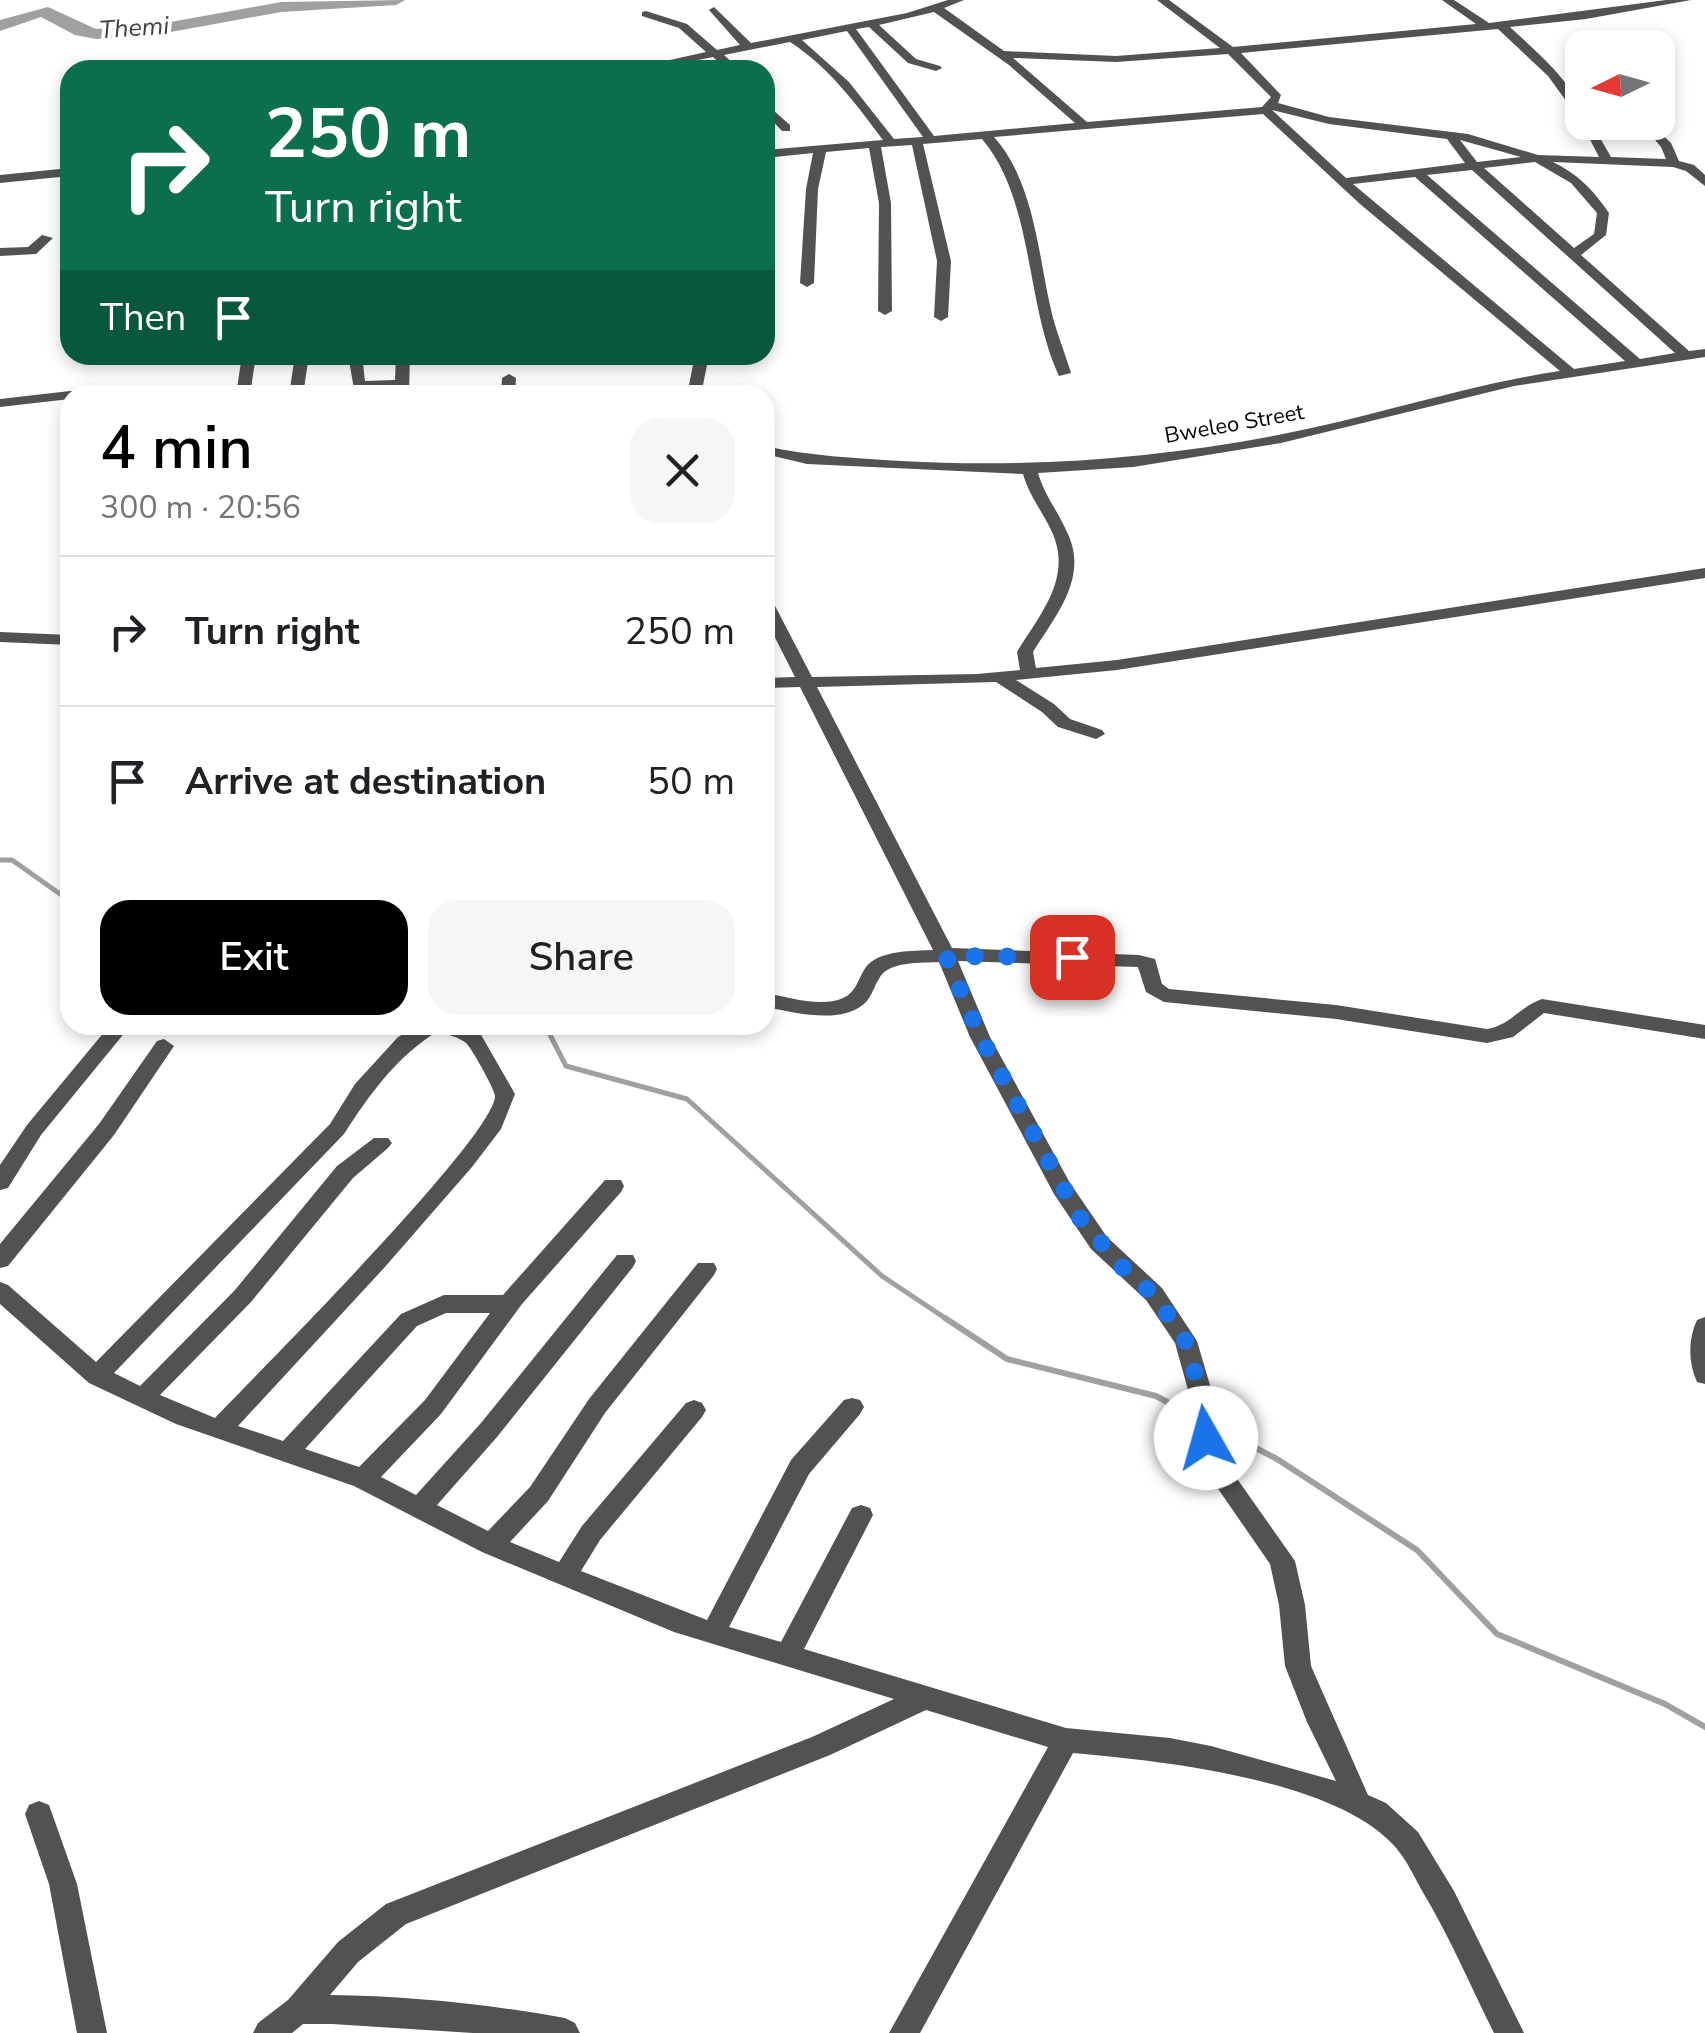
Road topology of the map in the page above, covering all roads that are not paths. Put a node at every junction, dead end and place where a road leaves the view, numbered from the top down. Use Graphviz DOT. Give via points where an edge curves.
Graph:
graph roads {
  1 [pos="959,0"];
  2 [pos="1162,0"];
  3 [pos="1447,0"];
  4 [pos="1682,0"];
  5 [pos="936,8"];
  6 [pos="714,10"];
  7 [pos="646,14"];
  8 [pos="872,23"];
  9 [pos="1502,26"];
  10 [pos="850,28"];
  11 [pos="1487,28"];
  12 [pos="789,37"];
  13 [pos="747,46"];
  14 [pos="1228,48"];
  15 [pos="715,52"];
  16 [pos="999,54"];
  17 [pos="685,60"];
  18 [pos="723,60"];
  19 [pos="936,68"];
  20 [pos="1565,93"];
  21 [pos="1269,108"];
  22 [pos="775,116"];
  23 [pos="1086,126"];
  24 [pos="786,128"];
  25 [pos="1445,134"];
  26 [pos="987,136"];
  27 [pos="1596,140"];
  28 [pos="1661,140"];
  29 [pos="924,142"];
  30 [pos="891,144"];
  31 [pos="875,146"];
  32 [pos="820,151"];
  33 [pos="775,153"];
  34 [pos="1541,158"];
  35 [pos="1607,160"];
  36 [pos="1674,163"];
  37 [pos="1472,164"];
  38 [pos="1415,172"];
  39 [pos="60,173"];
  40 [pos="1703,177"];
  41 [pos="0,179"];
  42 [pos="1342,182"];
  43 [pos="46,238"];
  44 [pos="0,252"];
  45 [pos="1572,256"];
  46 [pos="807,284"];
  47 [pos="885,311"];
  48 [pos="941,317"];
  49 [pos="1705,353"];
  50 [pos="1685,356"];
  51 [pos="1635,362"];
  52 [pos="1570,372"];
  53 [pos="1064,373"];
  54 [pos="509,378"];
  55 [pos="509,385"];
  56 [pos="60,396"];
  57 [pos="0,403"];
  58 [pos="775,452"];
  59 [pos="1030,470"];
  60 [pos="1705,573"];
  61 [pos="775,623"];
  62 [pos="0,637"];
  63 [pos="60,640"];
  64 [pos="1029,674"];
  65 [pos="999,677"];
  66 [pos="804,682"];
  67 [pos="775,683"];
  68 [pos="1096,734"];
  69 [pos="946,956"];
  70 [pos="775,1001"];
  71 [pos="1705,1032"];
  72 [pos="112,1035"];
  73 [pos="418,1035"];
  74 [pos="465,1035"];
  75 [pos="164,1046"];
  76 [pos="381,1144"];
  77 [pos="0,1182"];
  78 [pos="613,1186"];
  79 [pos="0,1260"];
  80 [pos="625,1261"];
  81 [pos="706,1268"];
  82 [pos="0,1291"];
  83 [pos="510,1304"];
  84 [pos="1705,1326"];
  85 [pos="1705,1374"];
  86 [pos="97,1376"];
  87 [pos="144,1398"];
  88 [pos="852,1407"];
  89 [pos="694,1410"];
  90 [pos="219,1430"];
  91 [pos="288,1452"];
  92 [pos="364,1480"];
  93 [pos="419,1508"];
  94 [pos="861,1515"];
  95 [pos="491,1545"];
  96 [pos="564,1575"];
  97 [pos="713,1634"];
  98 [pos="787,1656"];
  99 [pos="924,1698"];
  100 [pos="1066,1740"];
  101 [pos="1358,1804"];
  102 [pos="38,1814"];
  103 [pos="298,2010"];
  104 [pos="92,2033"];
  105 [pos="268,2033"];
  106 [pos="566,2033"];
  107 [pos="904,2033"];
  108 [pos="1509,2033"];
  1 -- 5 [label="street"];
  2 -- 14 [label="street"];
  3 -- 11 [label="street"];
  4 -- 9 [label="street"];
  5 -- 8 [label="street"];
  5 -- 16 [label="street"];
  6 -- 13 [label="street"];
  7 -- 15 [label="street" via="683,26"];
  8 -- 10 [label="street"];
  8 -- 19 [label="street" via="912,62"];
  9 -- 11 [label="street"];
  9 -- 20 [label="street"];
  10 -- 12 [label="street"];
  10 -- 29 [label="street"];
  11 -- 14 [label="street"];
  12 -- 13 [label="street"];
  12 -- 30 [label="street" via="856,96"];
  13 -- 15 [label="street"];
  14 -- 16 [label="street" via="1116,59"];
  14 -- 21 [label="street" via="1276,96"];
  15 -- 17 [label="street"];
  15 -- 18 [label="street"];
  16 -- 23 [label="street"];
  21 -- 23 [label="street"];
  21 -- 25 [label="street"];
  21 -- 42 [label="street"];
  22 -- 24 [label="street"];
  23 -- 26 [label="street"];
  25 -- 34 [label="street"];
  25 -- 37 [label="street"];
  26 -- 29 [label="street"];
  26 -- 53 [label="street" via="1002,153 1020,202"];
  27 -- 35 [label="street"];
  28 -- 36 [label="street"];
  29 -- 30 [label="street"];
  29 -- 48 [label="street" via="944,261"];
  30 -- 31 [label="street"];
  31 -- 32 [label="street"];
  31 -- 47 [label="street" via="885,203"];
  32 -- 33 [label="street"];
  32 -- 46 [label="street"];
  34 -- 35 [label="street"];
  34 -- 37 [label="street"];
  34 -- 45 [label="street" via="1603,213 1600,235"];
  35 -- 36 [label="street"];
  36 -- 40 [label="street"];
  37 -- 38 [label="street"];
  37 -- 45 [label="street"];
  38 -- 42 [label="street"];
  38 -- 51 [label="street"];
  39 -- 41 [label="street"];
  42 -- 52 [label="street"];
  43 -- 44 [label="street" via="31,251"];
  45 -- 50 [label="street"];
  49 -- 50 [label="street, Bweleo Street"];
  50 -- 51 [label="street, Bweleo Street"];
  51 -- 52 [label="street, Bweleo Street"];
  52 -- 59 [label="street, Bweleo Street" via="1265,442 1132,463"];
  54 -- 55 [label="street"];
  56 -- 57 [label="street"];
  58 -- 59 [label="street, Bweleo Street" via="807,460"];
  59 -- 64 [label="street" via="1067,558 1062,598 1025,652"];
  60 -- 64 [label="street"];
  61 -- 66 [label="street"];
  62 -- 63 [label="street"];
  64 -- 65 [label="street"];
  65 -- 66 [label="street"];
  65 -- 68 [label="street" via="1064,723"];
  66 -- 67 [label="street"];
  66 -- 69 [label="street"];
  69 -- 70 [label="street" via="885,962 873,968 848,1004"];
  69 -- 71 [label="street" via="1139,961 1148,964 1153,986 1164,995 1487,1036 1512,1032 1542,1006"];
  69 -- 101 [label="street" via="980,1036 1080,1218 1154,1294 1186,1342 1215,1467 1282,1561 1298,1666"];
  72 -- 77 [label="street"];
  73 -- 86 [label="street" via="362,1089 337,1130"];
  74 -- 90 [label="street" via="484,1047 505,1094 497,1122"];
  75 -- 79 [label="street" via="90,1153"];
  76 -- 87 [label="street" via="345,1172 243,1296"];
  78 -- 83 [label="street"];
  80 -- 93 [label="street"];
  81 -- 95 [label="street" via="597,1406 539,1494"];
  82 -- 86 [label="street"];
  83 -- 91 [label="street" via="444,1304 409,1320"];
  83 -- 92 [label="street" via="433,1407"];
  84 -- 85 [label="street"];
  86 -- 87 [label="street"];
  87 -- 90 [label="street"];
  88 -- 97 [label="street" via="800,1466"];
  89 -- 96 [label="street"];
  90 -- 91 [label="street"];
  91 -- 92 [label="street"];
  92 -- 93 [label="street"];
  93 -- 95 [label="street"];
  94 -- 98 [label="street"];
  95 -- 96 [label="street"];
  96 -- 97 [label="street"];
  97 -- 98 [label="street"];
  98 -- 99 [label="street"];
  99 -- 100 [label="street"];
  99 -- 103 [label="street" via="821,1746 396,1914 348,1952"];
  100 -- 101 [label="street" via="1211,1758 1318,1786"];
  100 -- 107 [label="street"];
  101 -- 108 [label="street" via="1408,1841"];
  102 -- 104 [label="street" via="63,1884"];
  103 -- 105 [label="street"];
  103 -- 106 [label="street" via="373,2008"];
}
